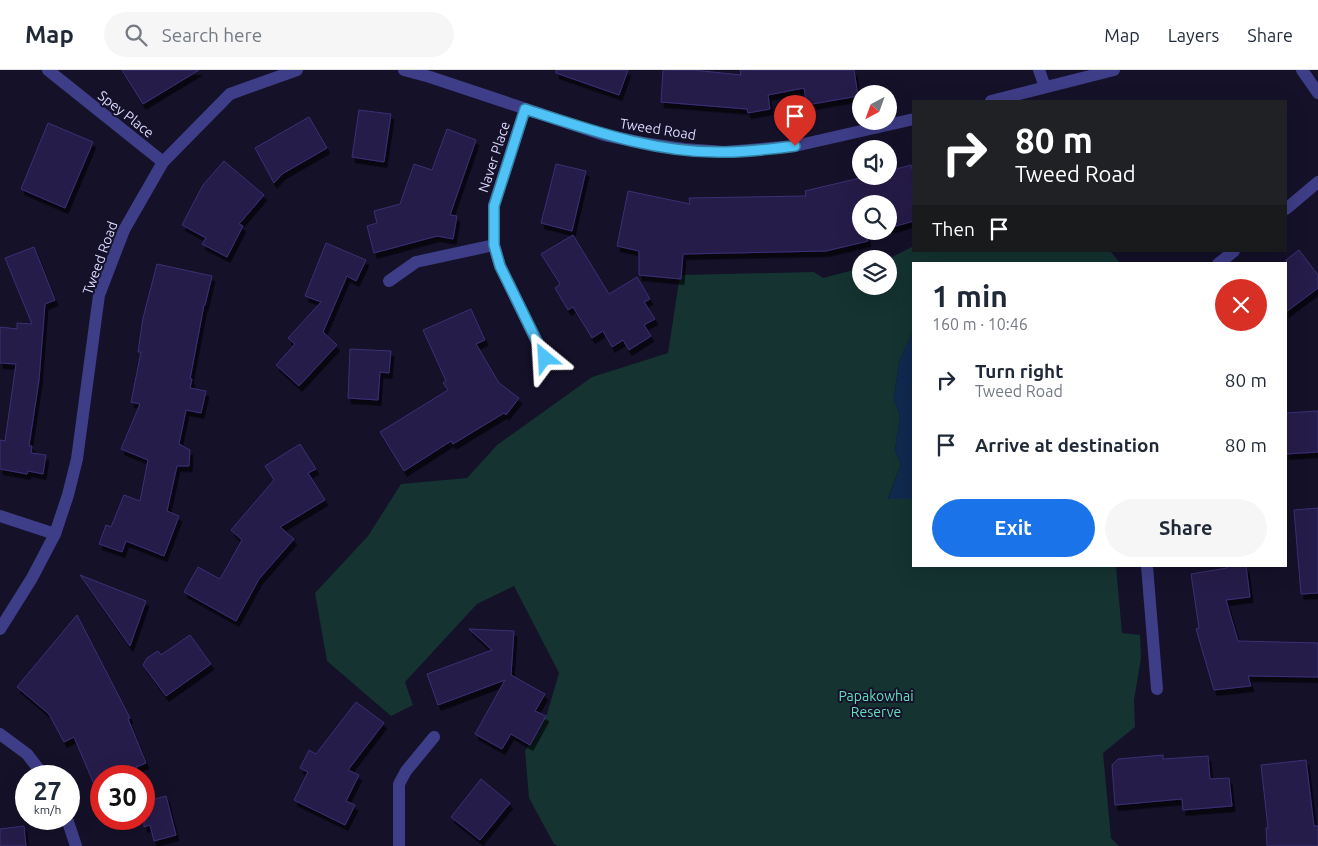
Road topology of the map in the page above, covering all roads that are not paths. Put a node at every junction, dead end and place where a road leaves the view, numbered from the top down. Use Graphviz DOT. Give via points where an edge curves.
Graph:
graph roads {
  1 [pos="48,70"];
  2 [pos="297,70"];
  3 [pos="404,70"];
  4 [pos="1039,70"];
  5 [pos="1114,70"];
  6 [pos="1302,70"];
  7 [pos="1045,87"];
  8 [pos="1318,93"];
  9 [pos="995,100"];
  10 [pos="525,109"];
  11 [pos="912,119"];
  12 [pos="163,162"];
  13 [pos="1318,182"];
  14 [pos="1287,208"];
  15 [pos="494,245"];
  16 [pos="1233,252"];
  17 [pos="1220,262"];
  18 [pos="389,281"];
  19 [pos="545,358"];
  20 [pos="0,516"];
  21 [pos="55,534"];
  22 [pos="1147,567"];
  23 [pos="0,629"];
  24 [pos="1157,688"];
  25 [pos="0,734"];
  26 [pos="434,737"];
  27 [pos="36,765"];
  28 [pos="71,830"];
  29 [pos="76,846"];
  30 [pos="399,846"];
  1 -- 12 [label="street, Spey Place"];
  2 -- 12 [label="street, Tweed Road" via="230,94"];
  3 -- 10 [label="street, Tweed Road"];
  4 -- 7 [label="street"];
  5 -- 7 [label="street"];
  6 -- 8 [label="street"];
  7 -- 9 [label="street"];
  10 -- 11 [label="street, Tweed Road" via="643,144 725,152 795,146"];
  10 -- 15 [label="street, Naver Place" via="494,206"];
  12 -- 21 [label="street, Tweed Road" via="124,230 99,295 76,459"];
  13 -- 14 [label="street"];
  15 -- 18 [label="street" via="416,262"];
  15 -- 19 [label="street, Naver Place" via="500,266"];
  16 -- 17 [label="street"];
  20 -- 21 [label="street"];
  21 -- 23 [label="street, Tweed Road"];
  22 -- 24 [label="street"];
  25 -- 27 [label="street" via="27,754"];
  26 -- 30 [label="street" via="406,771 400,784"];
  28 -- 29 [label="street"];
}
